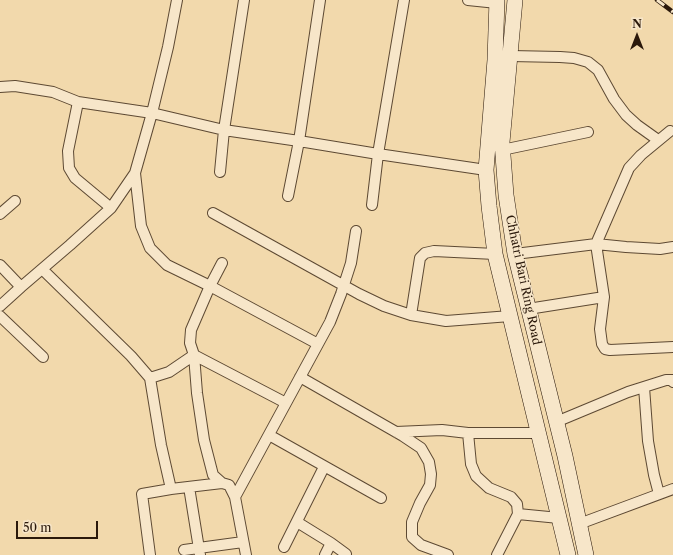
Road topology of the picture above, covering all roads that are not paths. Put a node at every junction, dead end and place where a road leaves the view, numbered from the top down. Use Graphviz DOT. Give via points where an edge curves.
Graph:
graph roads {
  1 [pos="177,0"];
  2 [pos="244,0"];
  3 [pos="320,0"];
  4 [pos="404,0"];
  5 [pos="468,0"];
  6 [pos="515,0"];
  7 [pos="497,2"];
  8 [pos="511,56"];
  9 [pos="0,87"];
  10 [pos="78,102"];
  11 [pos="152,113"];
  12 [pos="224,130"];
  13 [pos="670,131"];
  14 [pos="588,132"];
  15 [pos="658,140"];
  16 [pos="299,141"];
  17 [pos="502,150"];
  18 [pos="378,154"];
  19 [pos="486,170"];
  20 [pos="135,172"];
  21 [pos="220,172"];
  22 [pos="288,196"];
  23 [pos="15,201"];
  24 [pos="372,205"];
  25 [pos="111,208"];
  26 [pos="213,213"];
  27 [pos="0,214"];
  28 [pos="356,231"];
  29 [pos="596,244"];
  30 [pos="673,247"];
  31 [pos="495,254"];
  32 [pos="515,254"];
  33 [pos="222,264"];
  34 [pos="0,265"];
  35 [pos="42,269"];
  36 [pos="343,285"];
  37 [pos="210,286"];
  38 [pos="21,287"];
  39 [pos="604,297"];
  40 [pos="0,306"];
  41 [pos="528,309"];
  42 [pos="411,315"];
  43 [pos="0,316"];
  44 [pos="510,316"];
  45 [pos="318,344"];
  46 [pos="673,347"];
  47 [pos="194,355"];
  48 [pos="43,357"];
  49 [pos="300,377"];
  50 [pos="150,378"];
  51 [pos="673,380"];
  52 [pos="644,387"];
  53 [pos="286,403"];
  54 [pos="556,422"];
  55 [pos="396,432"];
  56 [pos="468,433"];
  57 [pos="539,433"];
  58 [pos="268,435"];
  59 [pos="324,467"];
  60 [pos="222,483"];
  61 [pos="189,487"];
  62 [pos="171,489"];
  63 [pos="673,489"];
  64 [pos="659,494"];
  65 [pos="234,497"];
  66 [pos="381,498"];
  67 [pos="518,514"];
  68 [pos="559,518"];
  69 [pos="297,522"];
  70 [pos="579,524"];
  71 [pos="243,542"];
  72 [pos="331,543"];
  73 [pos="284,547"];
  74 [pos="184,550"];
  75 [pos="200,551"];
  76 [pos="346,554"];
  77 [pos="150,555"];
  78 [pos="246,555"];
  79 [pos="325,555"];
  80 [pos="448,555"];
  81 [pos="497,555"];
  82 [pos="568,555"];
  83 [pos="586,555"];
  1 -- 11 [label="street"];
  2 -- 12 [label="street"];
  3 -- 16 [label="street"];
  4 -- 18 [label="street"];
  5 -- 7 [label="street"];
  6 -- 8 [label="main road, Chhatri Bari Ring Road"];
  7 -- 19 [label="main road"];
  8 -- 15 [label="street" via="560,56 588,62 598,70 626,115"];
  8 -- 17 [label="main road, Chhatri Bari Ring Road"];
  9 -- 10 [label="street" via="15,86 53,92"];
  10 -- 11 [label="street"];
  10 -- 25 [label="street" via="68,151 69,168 76,178"];
  11 -- 12 [label="street"];
  11 -- 20 [label="street"];
  12 -- 16 [label="street"];
  12 -- 21 [label="street"];
  13 -- 15 [label="street"];
  14 -- 17 [label="street"];
  15 -- 29 [label="street" via="629,168"];
  16 -- 18 [label="street"];
  16 -- 22 [label="street"];
  17 -- 32 [label="main road, Chhatri Bari Ring Road"];
  18 -- 19 [label="street"];
  18 -- 24 [label="street"];
  19 -- 31 [label="main road"];
  20 -- 25 [label="street"];
  20 -- 37 [label="street" via="141,226 150,248 167,265"];
  23 -- 27 [label="street"];
  25 -- 35 [label="street"];
  26 -- 36 [label="street"];
  28 -- 36 [label="street" via="351,263"];
  29 -- 30 [label="street" via="660,249"];
  29 -- 32 [label="street"];
  29 -- 39 [label="street"];
  31 -- 42 [label="street" via="434,251 425,253 420,258"];
  31 -- 44 [label="main road"];
  32 -- 41 [label="main road, Chhatri Bari Ring Road"];
  33 -- 37 [label="street"];
  34 -- 38 [label="street"];
  35 -- 38 [label="street"];
  35 -- 50 [label="street"];
  36 -- 42 [label="street" via="384,306"];
  36 -- 45 [label="street" via="335,310"];
  37 -- 45 [label="street"];
  37 -- 47 [label="street" via="192,330 190,343"];
  38 -- 40 [label="street"];
  39 -- 41 [label="street"];
  39 -- 46 [label="street" via="600,328 605,349"];
  41 -- 54 [label="main road, Chhatri Bari Ring Road"];
  42 -- 44 [label="street" via="446,321"];
  43 -- 48 [label="street"];
  44 -- 57 [label="main road"];
  45 -- 49 [label="street"];
  47 -- 50 [label="street" via="169,372"];
  47 -- 53 [label="street"];
  47 -- 60 [label="street" via="204,440 213,475"];
  49 -- 53 [label="street"];
  49 -- 55 [label="street"];
  50 -- 62 [label="street"];
  51 -- 52 [label="street"];
  52 -- 54 [label="street"];
  52 -- 64 [label="street" via="648,441"];
  53 -- 58 [label="street"];
  54 -- 70 [label="main road, Chhatri Bari Ring Road"];
  55 -- 56 [label="street" via="442,430"];
  55 -- 80 [label="street" via="421,448 429,462 431,474 430,485 412,522 412,537 420,545"];
  56 -- 57 [label="street"];
  56 -- 67 [label="street" via="471,464 476,476 489,488 511,497 517,504"];
  57 -- 68 [label="main road"];
  58 -- 59 [label="street"];
  58 -- 65 [label="street"];
  59 -- 66 [label="street"];
  59 -- 69 [label="street"];
  60 -- 61 [label="street"];
  60 -- 65 [label="street" via="229,486"];
  61 -- 62 [label="street"];
  61 -- 75 [label="street"];
  62 -- 77 [label="street" via="142,494"];
  63 -- 64 [label="street"];
  64 -- 70 [label="street"];
  65 -- 71 [label="street"];
  67 -- 68 [label="street"];
  67 -- 81 [label="street"];
  68 -- 82 [label="main road"];
  69 -- 72 [label="street"];
  69 -- 73 [label="street"];
  70 -- 83 [label="main road, Chhatri Bari Ring Road"];
  71 -- 75 [label="street"];
  71 -- 78 [label="street"];
  72 -- 76 [label="street"];
  72 -- 79 [label="street"];
  74 -- 75 [label="street"];
}
